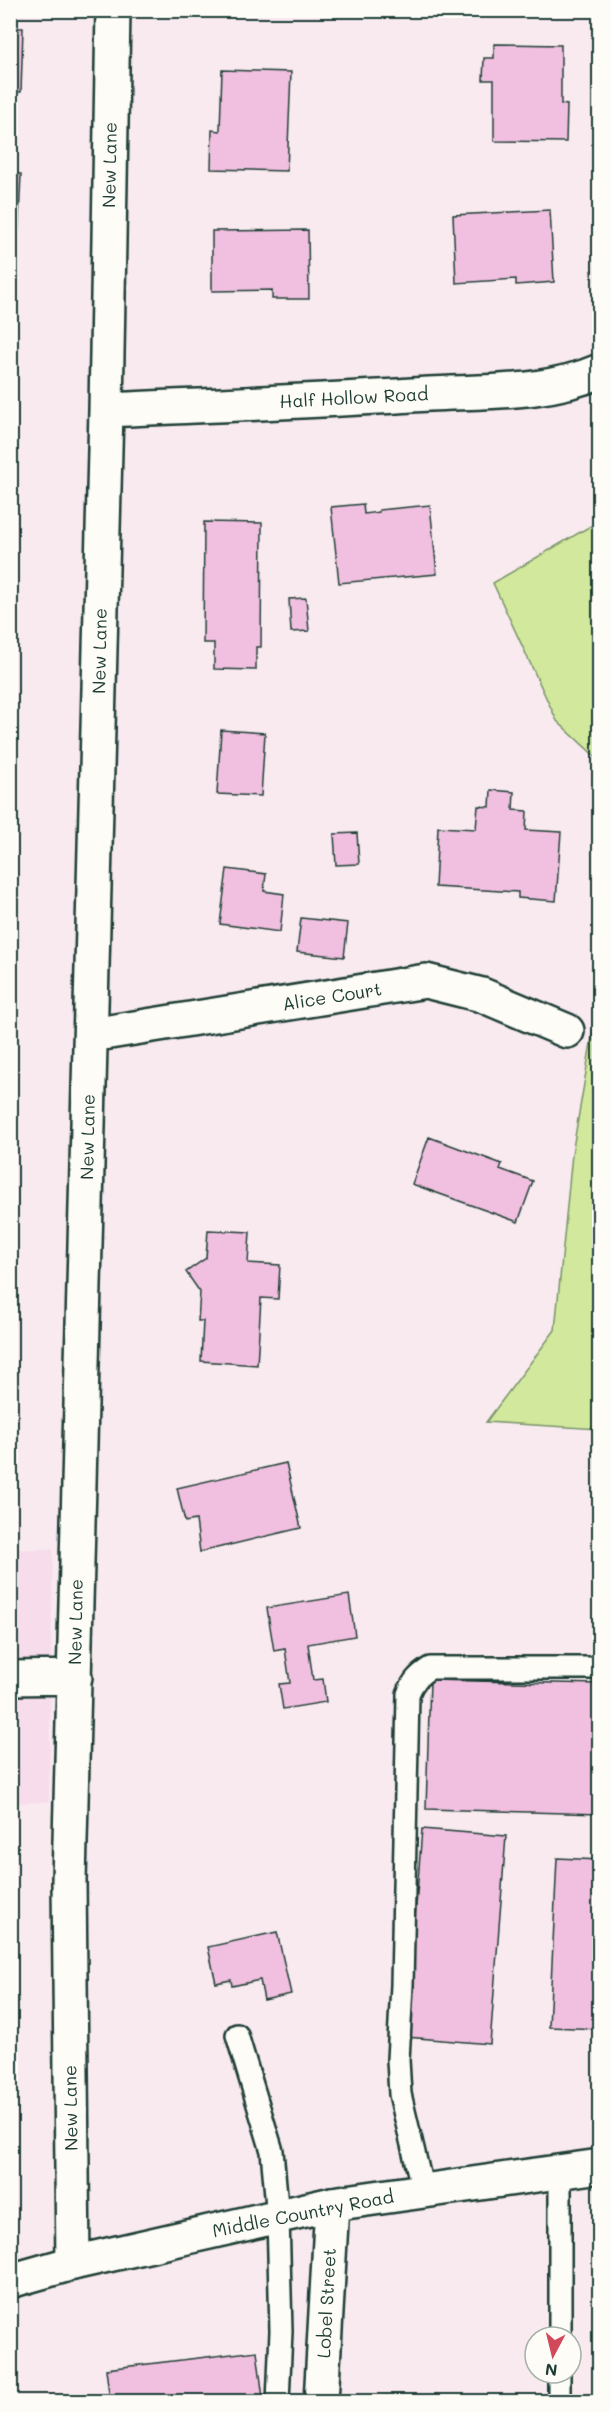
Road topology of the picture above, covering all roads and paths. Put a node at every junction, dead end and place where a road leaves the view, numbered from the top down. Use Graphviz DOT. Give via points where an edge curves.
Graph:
graph roads {
  1 [pos="112,10"];
  2 [pos="600,371"];
  3 [pos="106,410"];
  4 [pos="567,1031"];
  5 [pos="91,1035"];
  6 [pos="600,1668"];
  7 [pos="75,1677"];
  8 [pos="10,1678"];
  9 [pos="237,2035"];
  10 [pos="600,2166"];
  11 [pos="560,2172"];
  12 [pos="423,2192"];
  13 [pos="332,2204"];
  14 [pos="278,2217"];
  15 [pos="73,2263"];
  16 [pos="10,2281"];
  17 [pos="560,2325"];
  18 [pos="559,2385"];
  19 [pos="278,2402"];
  20 [pos="321,2402"];
  21 [pos="559,2402"];
  1 -- 3 [label="street, New Lane"];
  2 -- 3 [label="street, Half Hollow Road" via="547,387"];
  3 -- 5 [label="street, New Lane"];
  4 -- 5 [label="street, Alice Court" via="482,995 426,981"];
  5 -- 7 [label="street, New Lane"];
  6 -- 12 [label="lane" via="430,1668 413,1682 408,1694 398,2060 400,2094"];
  7 -- 8 [label="street"];
  7 -- 15 [label="street, New Lane" via="69,1881"];
  9 -- 14 [label="lane" via="272,2151"];
  10 -- 11 [label="street, Middle Country Road"];
  11 -- 12 [label="street, Middle Country Road"];
  11 -- 17 [label="lane"];
  12 -- 13 [label="street, Middle Country Road"];
  13 -- 14 [label="street, Middle Country Road"];
  13 -- 20 [label="street, Lobel Street"];
  14 -- 15 [label="street, Middle Country Road"];
  14 -- 19 [label="lane"];
  15 -- 16 [label="street, Middle Country Road"];
  18 -- 21 [label="lane"];
}
